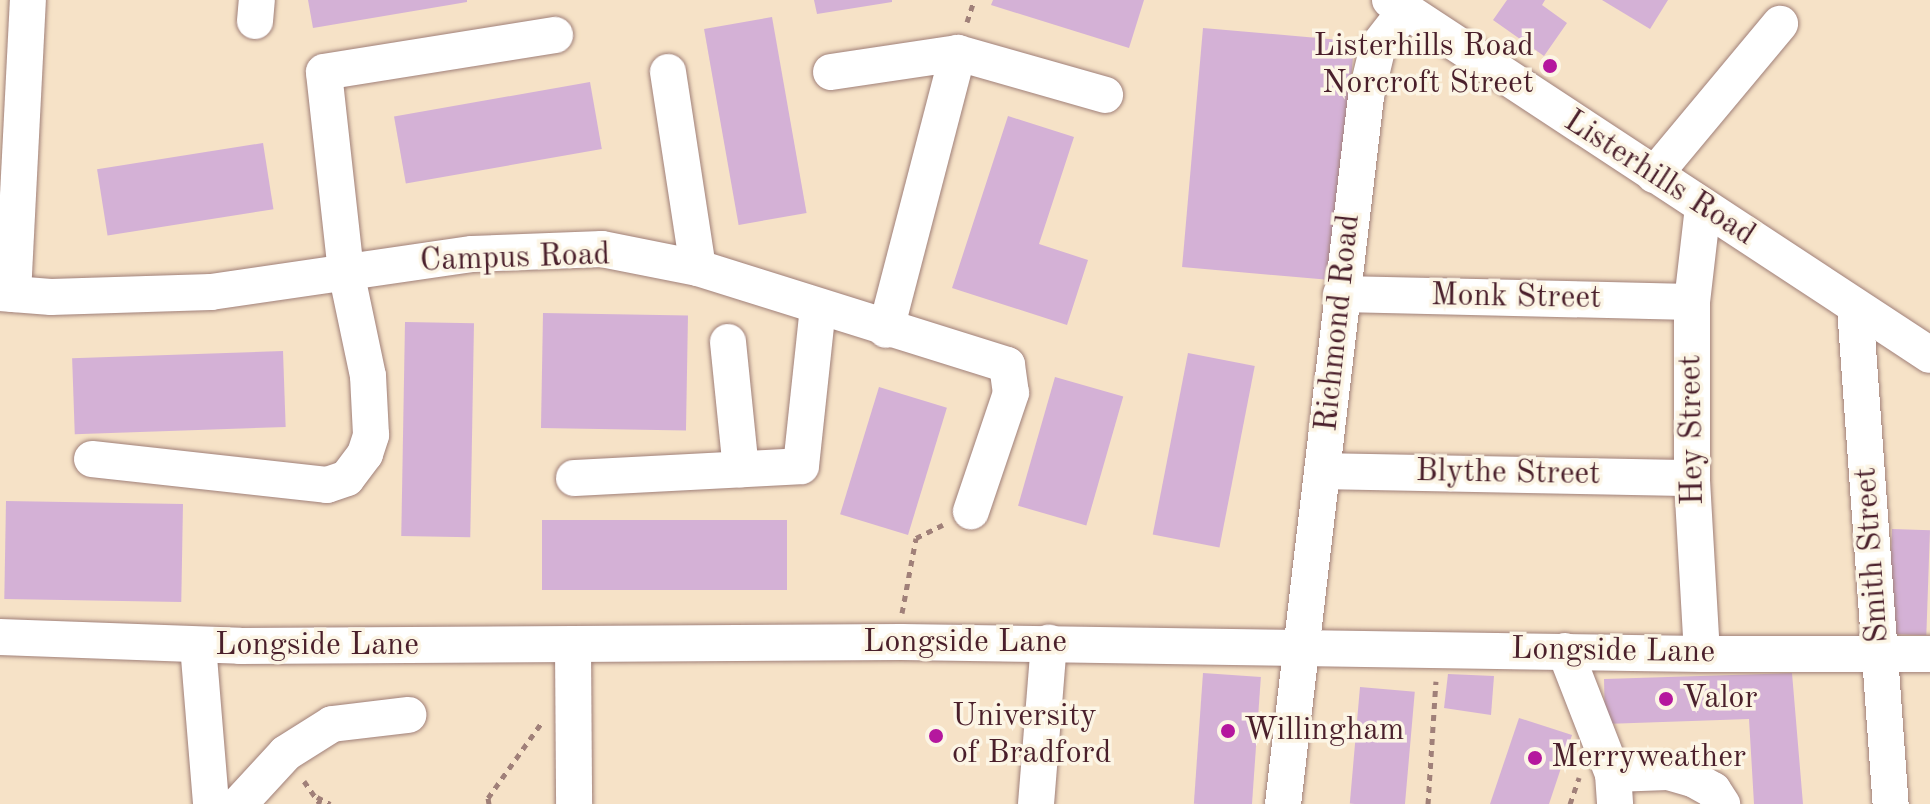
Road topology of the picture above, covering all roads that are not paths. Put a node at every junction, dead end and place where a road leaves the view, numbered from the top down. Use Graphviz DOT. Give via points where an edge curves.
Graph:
graph roads {
  1 [pos="28,0"];
  2 [pos="1398,5"];
  3 [pos="1780,24"];
  4 [pos="555,35"];
  5 [pos="958,53"];
  6 [pos="668,72"];
  7 [pos="831,72"];
  8 [pos="1105,95"];
  9 [pos="1654,175"];
  10 [pos="1703,207"];
  11 [pos="698,268"];
  12 [pos="346,272"];
  13 [pos="7,293"];
  14 [pos="1341,294"];
  15 [pos="1692,302"];
  16 [pos="1855,307"];
  17 [pos="818,308"];
  18 [pos="886,330"];
  19 [pos="728,342"];
  20 [pos="1930,355"];
  21 [pos="92,459"];
  22 [pos="741,469"];
  23 [pos="1323,471"];
  24 [pos="574,478"];
  25 [pos="1692,478"];
  26 [pos="971,511"];
  27 [pos="0,637"];
  28 [pos="1049,643"];
  29 [pos="198,645"];
  30 [pos="1299,646"];
  31 [pos="1565,651"];
  32 [pos="1702,654"];
  33 [pos="1930,654"];
  34 [pos="1880,655"];
  35 [pos="573,661"];
  36 [pos="408,715"];
  37 [pos="1614,789"];
  38 [pos="211,804"];
  39 [pos="239,804"];
  40 [pos="574,804"];
  41 [pos="1036,804"];
  42 [pos="1283,804"];
  43 [pos="1722,804"];
  44 [pos="1891,804"];
  1 -- 13 [label="street"];
  2 -- 9 [label="street, Listerhills Road"];
  2 -- 14 [label="street, Richmond Road" via="1378,46 1366,96"];
  3 -- 9 [label="street"];
  4 -- 12 [label="street" via="324,72"];
  5 -- 7 [label="street"];
  5 -- 8 [label="street"];
  5 -- 18 [label="street"];
  6 -- 11 [label="street"];
  9 -- 10 [label="street, Listerhills Road"];
  10 -- 15 [label="street, Hey Street"];
  10 -- 16 [label="street, Listerhills Road"];
  11 -- 12 [label="street, Campus Road" via="602,249 472,254"];
  11 -- 17 [label="street, Campus Road"];
  12 -- 13 [label="street, Campus Road" via="211,292 51,297"];
  12 -- 21 [label="street" via="368,376 371,435 365,454 347,478 327,485"];
  14 -- 15 [label="street, Monk Street"];
  14 -- 23 [label="street, Richmond Road"];
  15 -- 25 [label="street, Hey Street"];
  16 -- 20 [label="street, Listerhills Road"];
  16 -- 34 [label="street, Smith Street"];
  17 -- 18 [label="street, Campus Road"];
  17 -- 22 [label="street" via="801,466"];
  18 -- 26 [label="street, Campus Road" via="1007,365 1011,393"];
  19 -- 22 [label="street"];
  22 -- 24 [label="street"];
  23 -- 25 [label="street, Blythe Street"];
  23 -- 30 [label="street, Richmond Road"];
  25 -- 32 [label="street, Hey Street"];
  27 -- 29 [label="street, Longside Lane"];
  28 -- 30 [label="street, Longside Lane"];
  28 -- 35 [label="street, Longside Lane"];
  28 -- 41 [label="street"];
  29 -- 35 [label="street, Longside Lane"];
  29 -- 38 [label="street"];
  30 -- 31 [label="street, Longside Lane"];
  30 -- 42 [label="street, Richmond Road"];
  31 -- 32 [label="street, Longside Lane"];
  31 -- 37 [label="street"];
  32 -- 34 [label="street, Longside Lane"];
  33 -- 34 [label="street, Longside Lane"];
  34 -- 44 [label="street, Smith Street"];
  35 -- 40 [label="street"];
  36 -- 39 [label="street" via="332,724 286,753"];
  37 -- 43 [label="street" via="1668,772 1713,790"];
}
